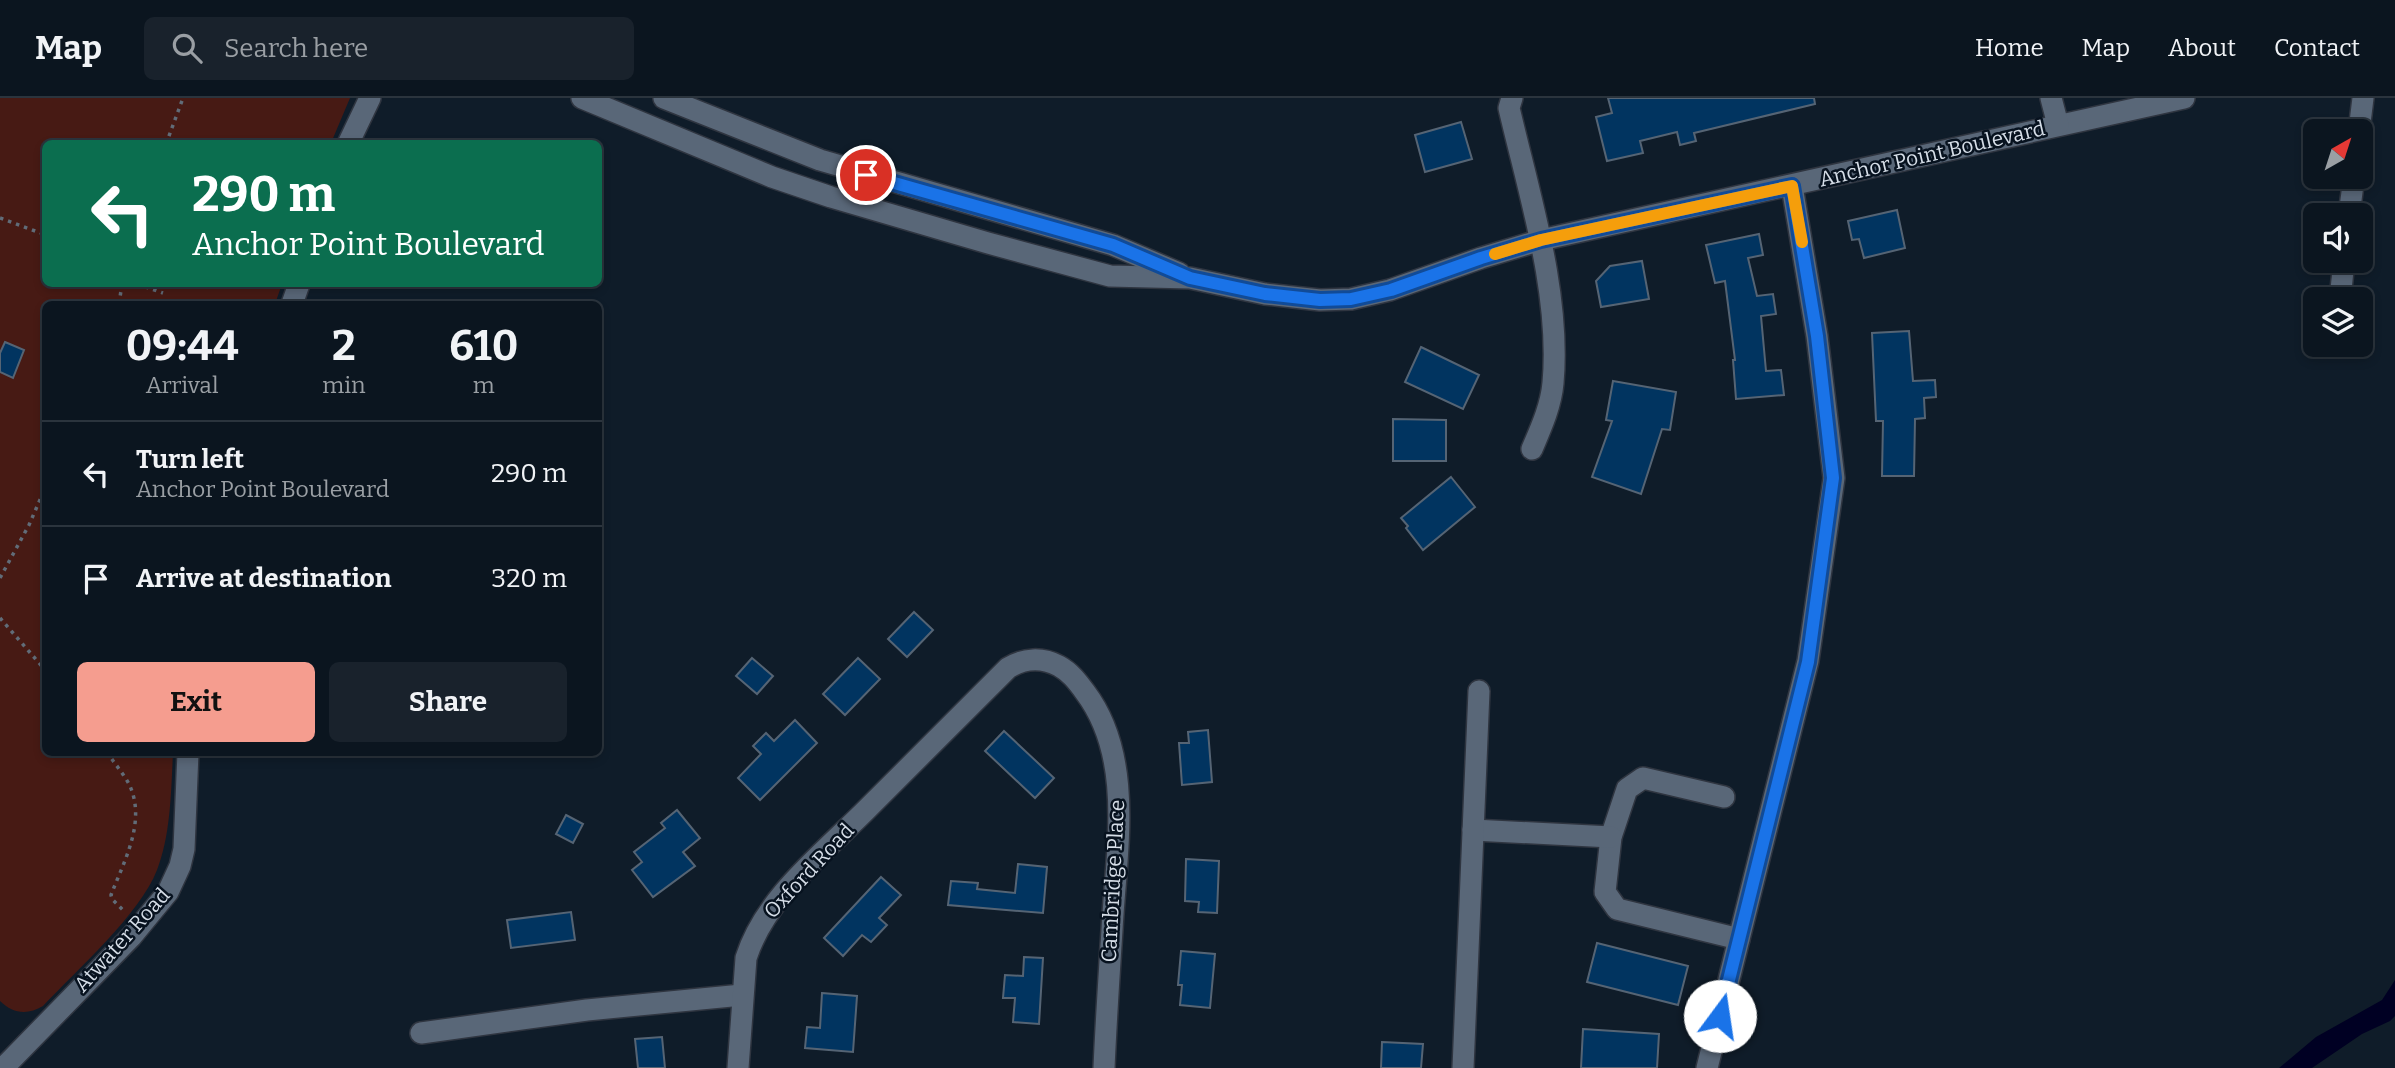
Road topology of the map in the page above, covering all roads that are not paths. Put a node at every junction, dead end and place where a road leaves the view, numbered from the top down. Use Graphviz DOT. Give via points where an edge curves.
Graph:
graph roads {
  1 [pos="370,98"];
  2 [pos="582,98"];
  3 [pos="664,98"];
  4 [pos="1512,98"];
  5 [pos="2051,98"];
  6 [pos="2184,98"];
  7 [pos="2363,98"];
  8 [pos="2360,119"];
  9 [pos="2058,125"];
  10 [pos="350,140"];
  11 [pos="1792,186"];
  12 [pos="1541,240"];
  13 [pos="1190,278"];
  14 [pos="1532,449"];
  15 [pos="1479,691"];
  16 [pos="1090,699"];
  17 [pos="188,756"];
  18 [pos="1724,797"];
  19 [pos="1473,830"];
  20 [pos="1611,837"];
  21 [pos="1739,939"];
  22 [pos="742,995"];
  23 [pos="421,1033"];
  24 [pos="6,1060"];
  25 [pos="738,1068"];
  26 [pos="1104,1068"];
  27 [pos="1463,1068"];
  28 [pos="1707,1068"];
  1 -- 10 [label="street"];
  2 -- 13 [label="street, Anchor Point Boulevard" via="772,177 872,209 1111,276"];
  3 -- 13 [label="street, Anchor Point Boulevard" via="820,160 1113,245"];
  4 -- 12 [label="street" via="1509,108"];
  5 -- 9 [label="street"];
  6 -- 9 [label="street, Anchor Point Boulevard"];
  7 -- 8 [label="street"];
  9 -- 11 [label="street, Anchor Point Boulevard"];
  11 -- 12 [label="street, Anchor Point Boulevard"];
  11 -- 21 [label="street" via="1817,336 1833,478 1808,662"];
  12 -- 13 [label="street, Anchor Point Boulevard" via="1351,299 1265,294"];
  12 -- 14 [label="street" via="1553,324 1553,384"];
  15 -- 19 [label="street"];
  16 -- 22 [label="street, Oxford Road" via="1073,676 1052,662 1036,659 1008,668 794,881 751,940"];
  16 -- 26 [label="street, Cambridge Place" via="1113,754 1119,815"];
  17 -- 24 [label="street, Atwater Road" via="184,849 168,892 131,937"];
  18 -- 20 [label="street" via="1643,778 1627,789"];
  19 -- 20 [label="street"];
  19 -- 27 [label="street"];
  20 -- 21 [label="street" via="1605,892 1617,909"];
  21 -- 28 [label="street"];
  22 -- 23 [label="street"];
  22 -- 25 [label="street"];
}
